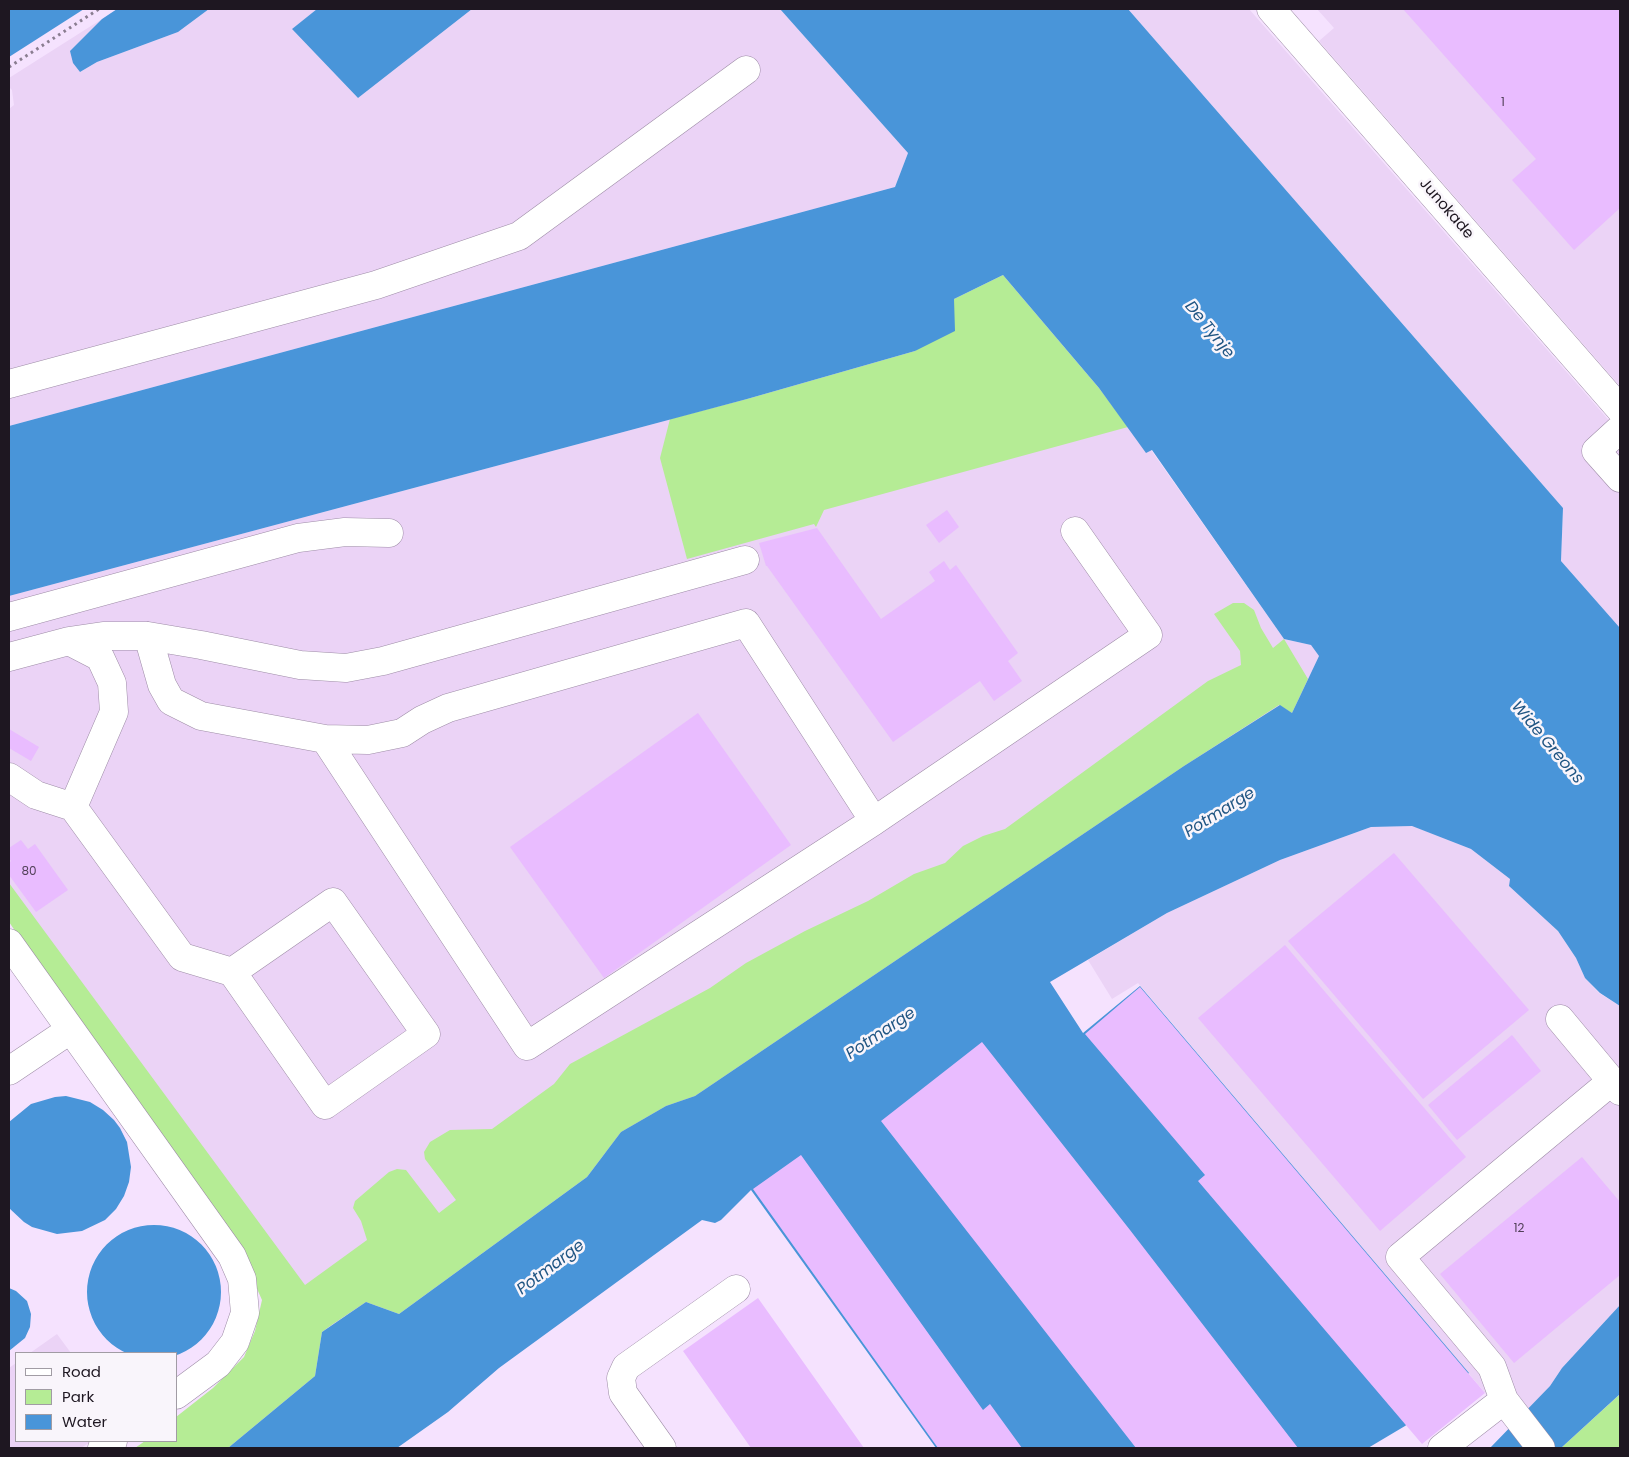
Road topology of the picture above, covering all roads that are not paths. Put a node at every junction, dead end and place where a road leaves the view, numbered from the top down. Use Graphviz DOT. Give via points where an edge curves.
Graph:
graph roads {
  1 [pos="1271,9"];
  2 [pos="746,70"];
  3 [pos="9,384"];
  4 [pos="1620,409"];
  5 [pos="1620,430"];
  6 [pos="1620,478"];
  7 [pos="1075,531"];
  8 [pos="389,533"];
  9 [pos="745,560"];
  10 [pos="9,617"];
  11 [pos="148,636"];
  12 [pos="69,641"];
  13 [pos="9,657"];
  14 [pos="325,739"];
  15 [pos="9,777"];
  16 [pos="73,807"];
  17 [pos="874,821"];
  18 [pos="9,943"];
  19 [pos="232,972"];
  20 [pos="1560,1018"];
  21 [pos="70,1030"];
  22 [pos="9,1071"];
  23 [pos="1616,1086"];
  24 [pos="736,1289"];
  25 [pos="178,1393"];
  26 [pos="1510,1407"];
  27 [pos="662,1448"];
  28 [pos="1442,1448"];
  29 [pos="1541,1448"];
  1 -- 4 [label="street, Junokade"];
  2 -- 3 [label="street" via="520,236 376,285"];
  5 -- 6 [label="street" via="1596,451"];
  7 -- 17 [label="street" via="1148,635"];
  8 -- 10 [label="street" via="345,532 298,538"];
  9 -- 11 [label="street" via="383,661 346,668 300,665"];
  11 -- 12 [label="street" via="103,636"];
  11 -- 14 [label="street" via="162,685 171,700 201,716"];
  12 -- 13 [label="street"];
  12 -- 16 [label="street" via="100,657 112,683 114,712"];
  14 -- 17 [label="street" via="368,740 402,733 448,708 746,623"];
  14 -- 17 [label="street" via="527,1046"];
  15 -- 16 [label="street" via="36,795"];
  16 -- 19 [label="street" via="182,957"];
  18 -- 21 [label="street"];
  19 -- 19 [label="street" via="325,1104 426,1034 334,902"];
  20 -- 23 [label="street"];
  21 -- 22 [label="street"];
  21 -- 25 [label="street" via="232,1256 242,1279 245,1312 235,1342 218,1364"];
  23 -- 26 [label="street" via="1400,1257 1492,1367"];
  24 -- 27 [label="street" via="626,1367 621,1378 623,1393"];
  26 -- 28 [label="street"];
  26 -- 29 [label="street"];
}
